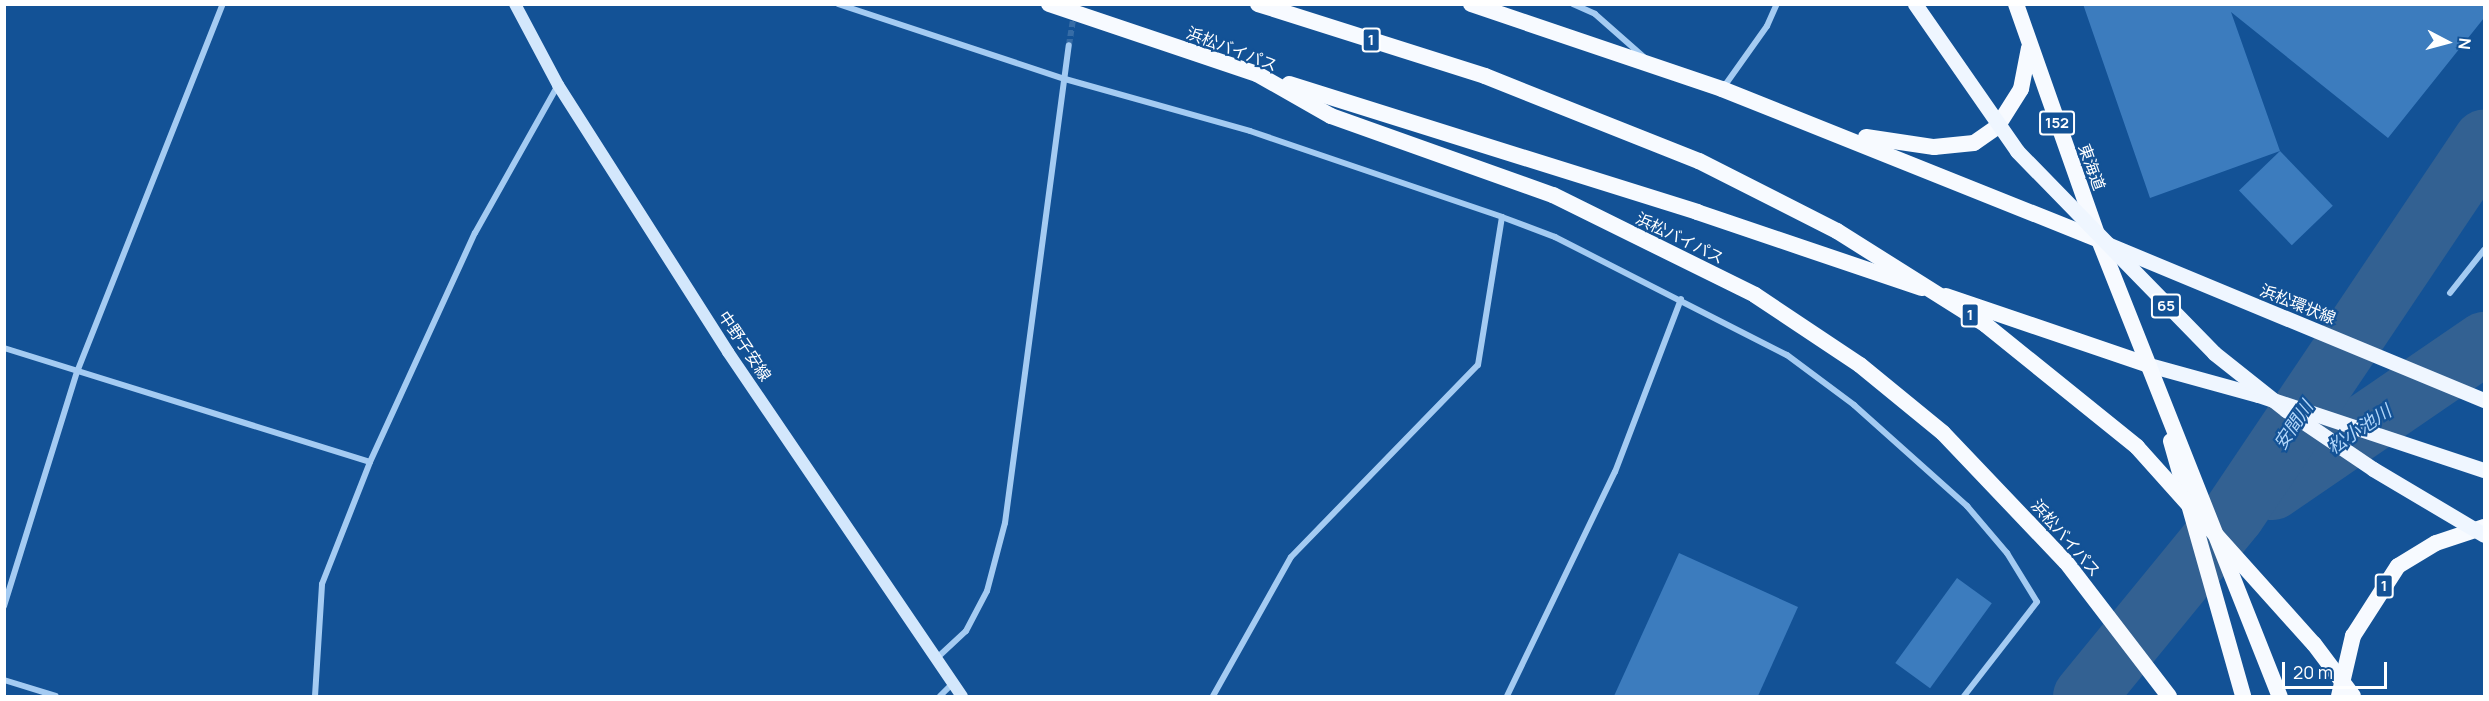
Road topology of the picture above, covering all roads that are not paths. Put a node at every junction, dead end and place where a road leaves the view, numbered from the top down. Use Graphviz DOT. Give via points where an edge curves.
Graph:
graph roads {
  1 [pos="223,4"];
  2 [pos="515,4"];
  3 [pos="838,4"];
  4 [pos="1049,4"];
  5 [pos="1258,4"];
  6 [pos="1471,4"];
  7 [pos="1573,4"];
  8 [pos="1777,4"];
  9 [pos="1915,4"];
  10 [pos="2016,4"];
  11 [pos="524,10"];
  12 [pos="1069,45"];
  13 [pos="2030,47"];
  14 [pos="1656,67"];
  15 [pos="1257,74"];
  16 [pos="1065,79"];
  17 [pos="558,85"];
  18 [pos="1722,89"];
  19 [pos="1839,133"];
  20 [pos="1502,217"];
  21 [pos="2099,240"];
  22 [pos="2484,250"];
  23 [pos="2450,293"];
  24 [pos="1681,299"];
  25 [pos="4,348"];
  26 [pos="2149,365"];
  27 [pos="77,372"];
  28 [pos="2484,400"];
  29 [pos="2176,444"];
  30 [pos="370,462"];
  31 [pos="2484,470"];
  32 [pos="2484,527"];
  33 [pos="2484,535"];
  34 [pos="4,606"];
  35 [pos="938,657"];
  36 [pos="4,680"];
  37 [pos="953,683"];
  38 [pos="56,696"];
  39 [pos="315,696"];
  40 [pos="940,696"];
  41 [pos="962,696"];
  42 [pos="1213,696"];
  43 [pos="1507,696"];
  44 [pos="1964,696"];
  45 [pos="2169,696"];
  46 [pos="2243,696"];
  47 [pos="2280,696"];
  48 [pos="2338,696"];
  49 [pos="2353,696"];
  1 -- 27 [label="street"];
  2 -- 11 [label="main road, 中野子安線"];
  3 -- 16 [label="street"];
  4 -- 15 [label="highway, 浜松バイパス / 1"];
  5 -- 49 [label="highway, 1, bridge" via="1485,76 1699,161 1837,231 1986,325 2137,447 2314,644"];
  6 -- 14 [label="highway"];
  7 -- 14 [label="street" via="1595,14"];
  8 -- 18 [label="street" via="1767,26"];
  9 -- 33 [label="main road, 65, bridge" via="2017,151 2214,353 2286,410 2373,469"];
  10 -- 13 [label="highway, 東海道 / 152"];
  11 -- 17 [label="main road, 中野子安線"];
  12 -- 16 [label="street"];
  13 -- 19 [label="highway" via="2021,89 1996,127 1974,143 1934,147"];
  13 -- 21 [label="highway, 東海道 / 152"];
  14 -- 18 [label="highway"];
  15 -- 26 [label="highway, 1" via="1697,212"];
  15 -- 45 [label="highway, 浜松バイパス / 1" via="1331,116 1553,195 1755,295 1860,365 1943,433 2066,562"];
  16 -- 20 [label="street" via="1250,131"];
  16 -- 35 [label="street" via="1005,523 987,591 966,631"];
  17 -- 30 [label="street" via="475,233"];
  17 -- 35 [label="main road, 中野子安線" via="728,352"];
  18 -- 19 [label="highway"];
  19 -- 21 [label="highway"];
  20 -- 24 [label="street" via="1555,237"];
  20 -- 42 [label="street" via="1478,365 1291,557"];
  21 -- 26 [label="highway, 東海道"];
  21 -- 28 [label="main road, 浜松環状線 / 65"];
  22 -- 23 [label="street"];
  24 -- 43 [label="street" via="1615,472"];
  24 -- 44 [label="street" via="1787,355 1898,442 1967,506 2007,553 2037,602"];
  25 -- 27 [label="street"];
  26 -- 29 [label="highway, 東海道"];
  26 -- 31 [label="main road, bridge" via="2258,395"];
  27 -- 30 [label="street"];
  27 -- 34 [label="street"];
  29 -- 46 [label="highway, bridge"];
  29 -- 47 [label="highway, bridge"];
  30 -- 39 [label="street" via="322,584"];
  32 -- 48 [label="highway, 1" via="2436,543 2398,566 2353,636"];
  35 -- 37 [label="main road, 中野子安線"];
  36 -- 38 [label="street"];
  37 -- 40 [label="street"];
  37 -- 41 [label="main road, 中野子安線"];
}
